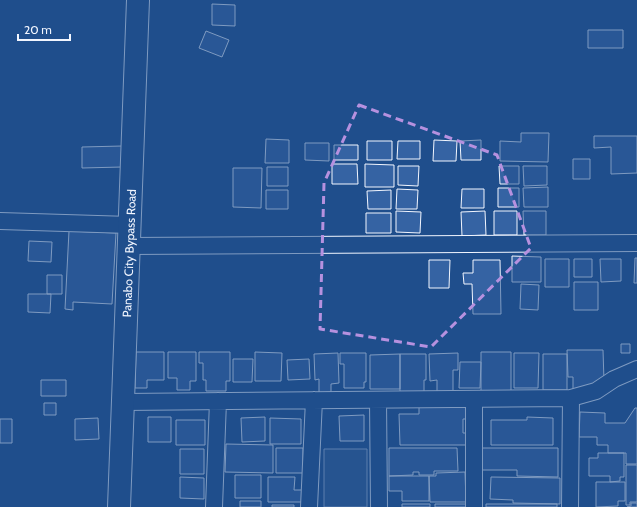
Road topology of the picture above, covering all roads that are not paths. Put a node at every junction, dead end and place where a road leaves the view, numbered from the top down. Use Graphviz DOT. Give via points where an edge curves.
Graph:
graph roads {
  1 [pos="138,0"];
  2 [pos="0,221"];
  3 [pos="130,235"];
  4 [pos="637,243"];
  5 [pos="637,369"];
  6 [pos="572,398"];
  7 [pos="314,400"];
  8 [pos="378,400"];
  9 [pos="474,400"];
  10 [pos="218,401"];
  11 [pos="123,402"];
  12 [pos="119,507"];
  13 [pos="214,507"];
  14 [pos="309,507"];
  15 [pos="379,507"];
  16 [pos="474,507"];
  17 [pos="570,507"];
  1 -- 3 [label="main road, Panabo City Bypass Road"];
  2 -- 3 [label="street"];
  3 -- 4 [label="street"];
  3 -- 11 [label="main road, Panabo City Bypass Road"];
  5 -- 6 [label="street" via="614,379 596,391"];
  6 -- 9 [label="street"];
  6 -- 17 [label="street"];
  7 -- 8 [label="street"];
  7 -- 10 [label="street"];
  7 -- 14 [label="street"];
  8 -- 9 [label="street"];
  8 -- 15 [label="street"];
  9 -- 16 [label="street"];
  10 -- 11 [label="street"];
  10 -- 13 [label="street"];
  11 -- 12 [label="main road, Panabo City Bypass Road"];
}
